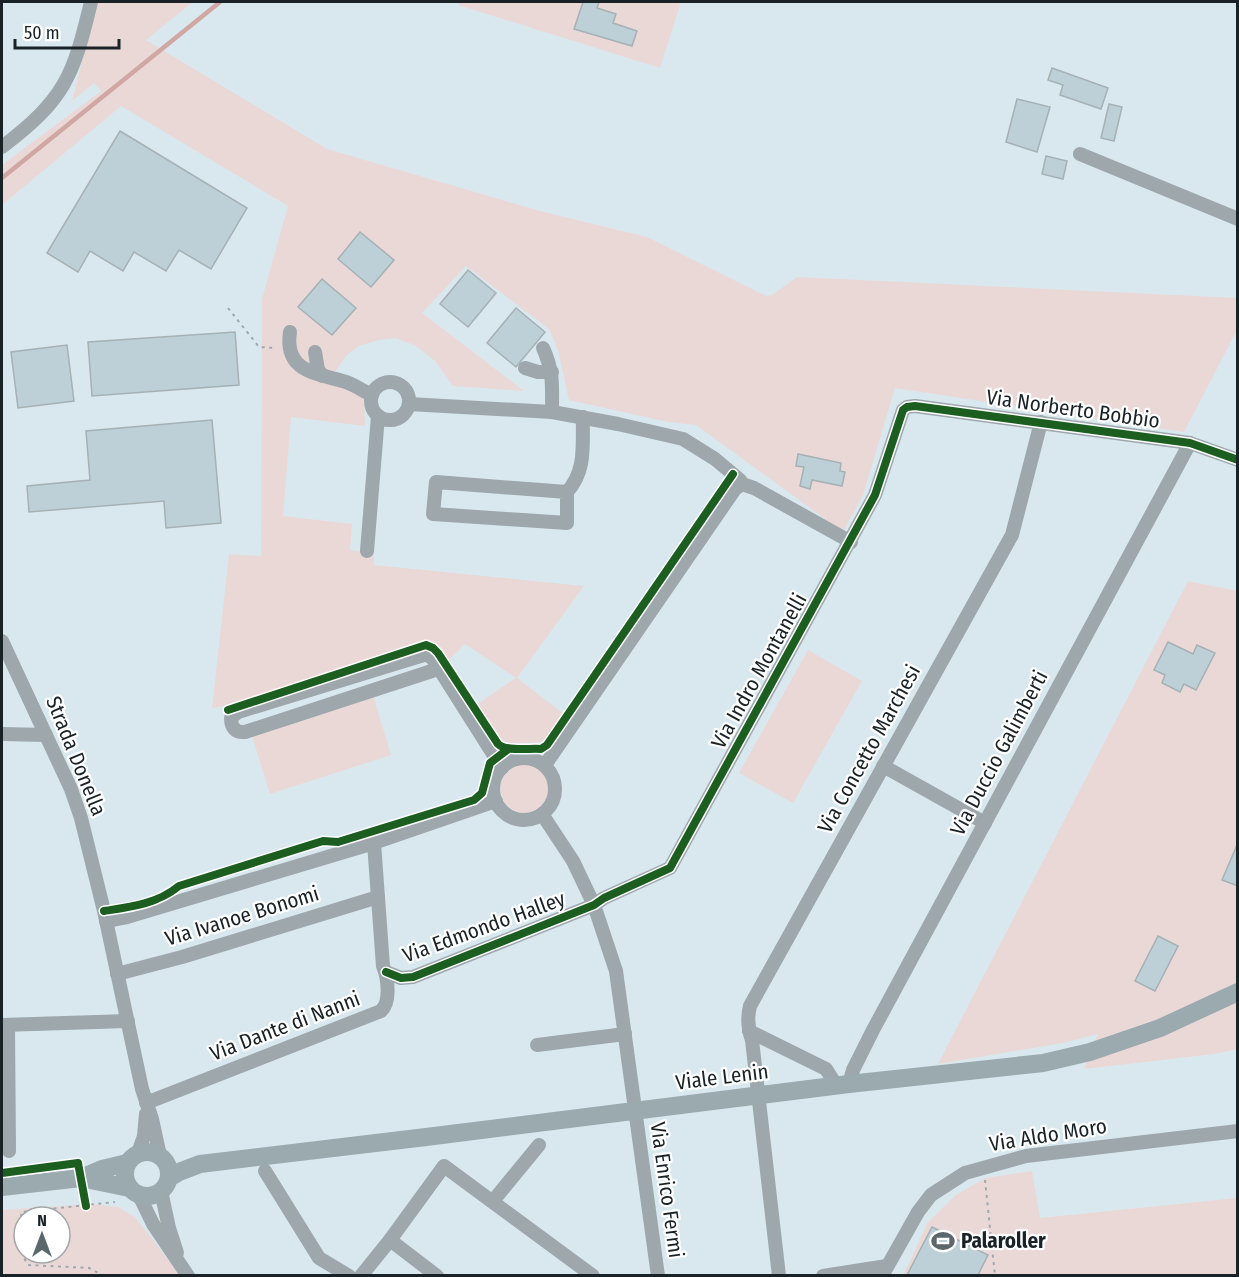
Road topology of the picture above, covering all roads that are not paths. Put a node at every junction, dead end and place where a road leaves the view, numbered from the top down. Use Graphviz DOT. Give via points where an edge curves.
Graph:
graph roads {
  1 [pos="91,2"];
  2 [pos="2,147"];
  3 [pos="1080,154"];
  4 [pos="1238,219"];
  5 [pos="289,339"];
  6 [pos="543,348"];
  7 [pos="315,352"];
  8 [pos="525,368"];
  9 [pos="552,372"];
  10 [pos="323,376"];
  11 [pos="372,395"];
  12 [pos="410,404"];
  13 [pos="903,410"];
  14 [pos="552,412"];
  15 [pos="378,416"];
  16 [pos="583,417"];
  17 [pos="1041,422"];
  18 [pos="1190,443"];
  19 [pos="1238,460"];
  20 [pos="742,484"];
  21 [pos="567,492"];
  22 [pos="851,542"];
  23 [pos="368,551"];
  24 [pos="2,640"];
  25 [pos="438,669"];
  26 [pos="2,735"];
  27 [pos="46,735"];
  28 [pos="545,765"];
  29 [pos="883,766"];
  30 [pos="502,768"];
  31 [pos="496,801"];
  32 [pos="542,814"];
  33 [pos="985,823"];
  34 [pos="374,843"];
  35 [pos="378,897"];
  36 [pos="594,905"];
  37 [pos="106,921"];
  38 [pos="386,972"];
  39 [pos="117,974"];
  40 [pos="411,977"];
  41 [pos="1238,992"];
  42 [pos="387,1002"];
  43 [pos="128,1021"];
  44 [pos="5,1025"];
  45 [pos="749,1031"];
  46 [pos="625,1034"];
  47 [pos="537,1045"];
  48 [pos="842,1084"];
  49 [pos="759,1095"];
  50 [pos="146,1103"];
  51 [pos="635,1109"];
  52 [pos="1238,1131"];
  53 [pos="539,1146"];
  54 [pos="9,1150"];
  55 [pos="133,1158"];
  56 [pos="265,1171"];
  57 [pos="164,1172"];
  58 [pos="81,1178"];
  59 [pos="2,1187"];
  60 [pos="130,1195"];
  61 [pos="493,1201"];
  62 [pos="390,1240"];
  63 [pos="184,1271"];
  64 [pos="885,1271"];
  65 [pos="349,1275"];
  66 [pos="361,1275"];
  67 [pos="437,1275"];
  68 [pos="593,1275"];
  69 [pos="658,1275"];
  70 [pos="779,1275"];
  71 [pos="823,1275"];
  1 -- 2 [label="street" via="63,88 41,115"];
  3 -- 4 [label="street"];
  5 -- 10 [label="street" via="295,363"];
  6 -- 9 [label="street"];
  7 -- 10 [label="street"];
  8 -- 9 [label="street"];
  9 -- 14 [label="street"];
  10 -- 11 [label="street"];
  11 -- 12 [label="street" via="383,382 395,382 408,393"];
  11 -- 15 [label="street" via="372,406"];
  12 -- 14 [label="street"];
  12 -- 15 [label="street" via="394,420"];
  13 -- 17 [label="street, Via Norberto Bobbio" via="915,406"];
  13 -- 22 [label="street, Via Indro Montanelli" via="875,495"];
  14 -- 16 [label="street"];
  15 -- 23 [label="street"];
  16 -- 20 [label="street" via="683,439 715,459"];
  16 -- 21 [label="street" via="581,470"];
  17 -- 18 [label="street, Via Norberto Bobbio"];
  17 -- 29 [label="street, Via Concetto Marchesi" via="1012,535"];
  18 -- 19 [label="street, Via Norberto Bobbio"];
  18 -- 33 [label="street, Via Duccio Galimberti"];
  20 -- 22 [label="street"];
  20 -- 28 [label="street"];
  21 -- 21 [label="street" via="567,523 433,514 436,482"];
  22 -- 36 [label="street, Via Indro Montanelli" via="670,868"];
  24 -- 27 [label="street, Strada Donella"];
  25 -- 25 [label="street" via="430,656 422,654 237,712 231,723 237,731 244,732"];
  25 -- 30 [label="street"];
  26 -- 27 [label="street"];
  27 -- 37 [label="street, Strada Donella" via="79,813"];
  28 -- 30 [label="street" via="527,758"];
  28 -- 32 [label="street" via="551,772 555,791 549,808"];
  29 -- 33 [label="street"];
  29 -- 45 [label="street, Via Concetto Marchesi" via="750,1006"];
  30 -- 31 [label="street" via="494,784"];
  31 -- 32 [label="street" via="516,818"];
  31 -- 34 [label="street"];
  32 -- 36 [label="street, Via Enrico Fermi" via="573,861"];
  33 -- 48 [label="street, Via Duccio Galimberti"];
  34 -- 35 [label="street, Via Dante di Nanni"];
  34 -- 37 [label="street"];
  35 -- 38 [label="street, Via Dante di Nanni"];
  35 -- 39 [label="street, Via Ivanoe Bonomi"];
  36 -- 40 [label="street, Via Edmondo Halley"];
  36 -- 46 [label="street, Via Enrico Fermi" via="616,971"];
  37 -- 39 [label="street, Strada Donella"];
  38 -- 40 [label="street, Via Edmondo Halley"];
  38 -- 42 [label="street, Via Dante di Nanni"];
  39 -- 43 [label="street, Strada Donella"];
  40 -- 42 [label="street"];
  41 -- 48 [label="main road, Viale Lenin" via="1160,1028 1043,1063"];
  42 -- 50 [label="street, Via Dante di Nanni" via="381,1011"];
  43 -- 44 [label="street"];
  43 -- 50 [label="street, Strada Donella"];
  44 -- 54 [label="street"];
  45 -- 48 [label="street" via="826,1069"];
  45 -- 49 [label="street, Via Concetto Marchesi"];
  46 -- 47 [label="street"];
  46 -- 51 [label="street, Via Enrico Fermi"];
  48 -- 49 [label="main road, Viale Lenin"];
  49 -- 51 [label="main road, Viale Lenin"];
  49 -- 70 [label="street, Via Concetto Marchesi"];
  50 -- 55 [label="street" via="145,1127"];
  50 -- 57 [label="street"];
  51 -- 57 [label="main road, Viale Lenin" via="200,1164 179,1172"];
  51 -- 69 [label="street, Via Enrico Fermi"];
  52 -- 64 [label="street, Via Aldo Moro" via="1026,1156 965,1173 931,1195"];
  53 -- 61 [label="street"];
  55 -- 57 [label="main road, Viale Lenin" via="146,1151"];
  55 -- 58 [label="main road, Viale Lenin"];
  55 -- 60 [label="main road" via="124,1176"];
  56 -- 65 [label="street" via="319,1258"];
  57 -- 60 [label="main road, Viale Lenin" via="150,1196"];
  57 -- 63 [label="street" via="169,1228"];
  58 -- 59 [label="main road, Viale Lenin"];
  58 -- 60 [label="main road, Viale Lenin"];
  60 -- 63 [label="street"];
  61 -- 62 [label="street" via="444,1166"];
  61 -- 68 [label="street"];
  62 -- 66 [label="street"];
  62 -- 67 [label="street"];
  64 -- 71 [label="street"];
}
